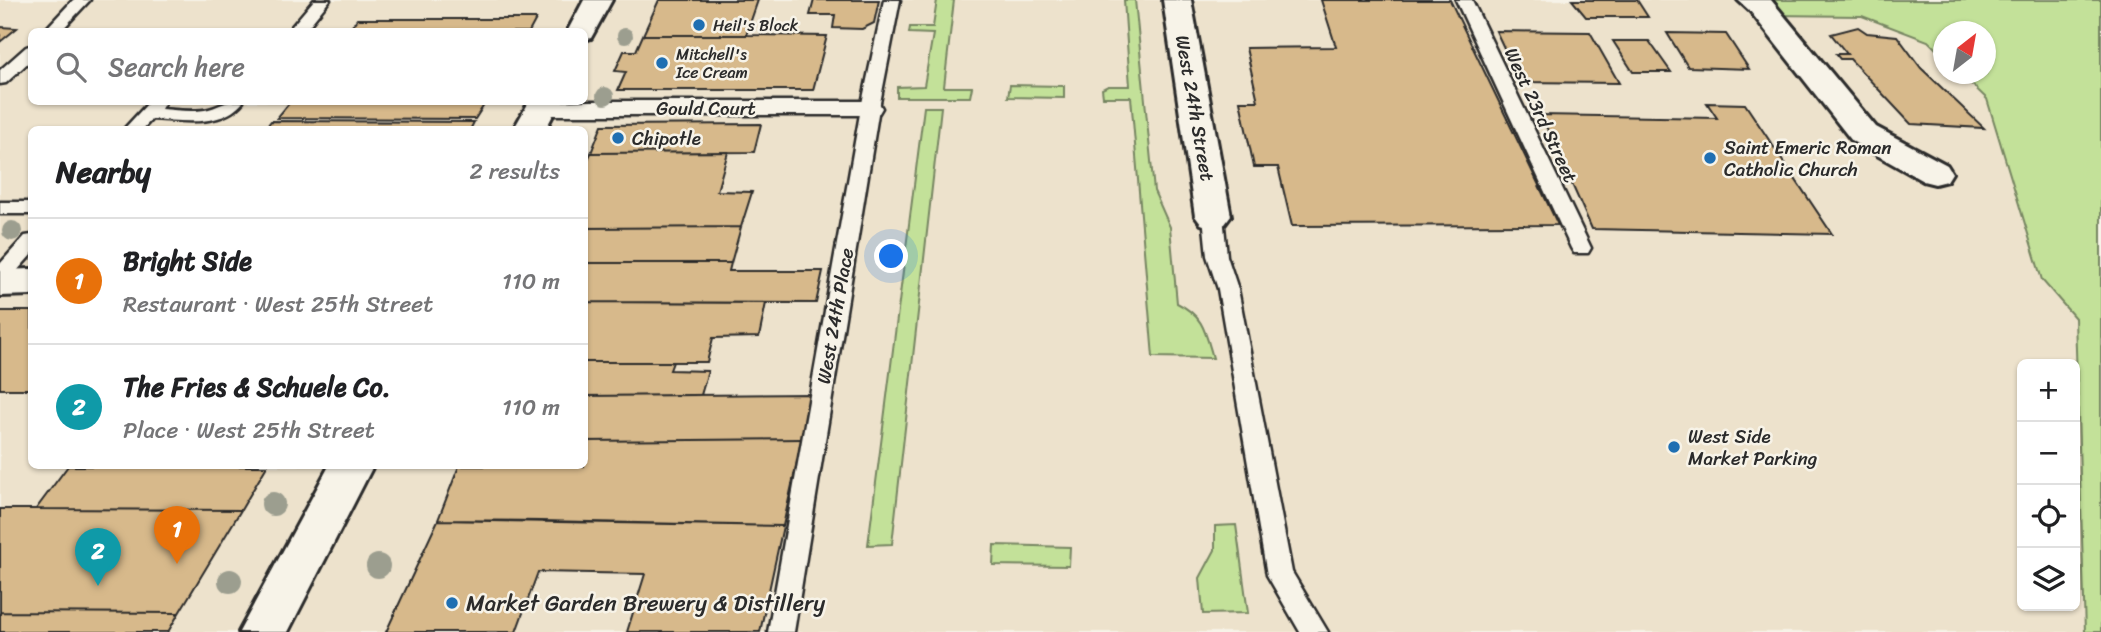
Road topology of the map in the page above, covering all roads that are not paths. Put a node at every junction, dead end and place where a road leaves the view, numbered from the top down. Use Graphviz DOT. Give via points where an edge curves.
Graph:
graph roads {
  1 [pos="82,0"];
  2 [pos="322,0"];
  3 [pos="598,0"];
  4 [pos="892,0"];
  5 [pos="1177,0"];
  6 [pos="1464,0"];
  7 [pos="1752,0"];
  8 [pos="55,28"];
  9 [pos="298,28"];
  10 [pos="583,28"];
  11 [pos="28,54"];
  12 [pos="0,79"];
  13 [pos="230,105"];
  14 [pos="152,107"];
  15 [pos="870,108"];
  16 [pos="538,113"];
  17 [pos="135,126"];
  18 [pos="1936,173"];
  19 [pos="0,208"];
  20 [pos="28,208"];
  21 [pos="1213,216"];
  22 [pos="28,246"];
  23 [pos="1581,248"];
  24 [pos="0,277"];
  25 [pos="28,282"];
  26 [pos="0,283"];
  27 [pos="349,469"];
  28 [pos="263,632"];
  29 [pos="781,632"];
  30 [pos="1315,632"];
  1 -- 8 [label="lane"];
  2 -- 9 [label="lane"];
  3 -- 10 [label="street"];
  4 -- 15 [label="lane, West 24th Place"];
  5 -- 21 [label="street, West 24th Street"];
  6 -- 23 [label="lane, West 23rd Street"];
  7 -- 18 [label="street" via="1864,134"];
  11 -- 12 [label="lane"];
  13 -- 14 [label="lane" via="209,114"];
  14 -- 17 [label="lane"];
  15 -- 16 [label="street, Gould Court"];
  15 -- 29 [label="lane, West 24th Place"];
  19 -- 20 [label="lane"];
  21 -- 30 [label="lane" via="1280,575"];
  22 -- 24 [label="lane"];
  25 -- 26 [label="street"];
  27 -- 28 [label="street"];
}
